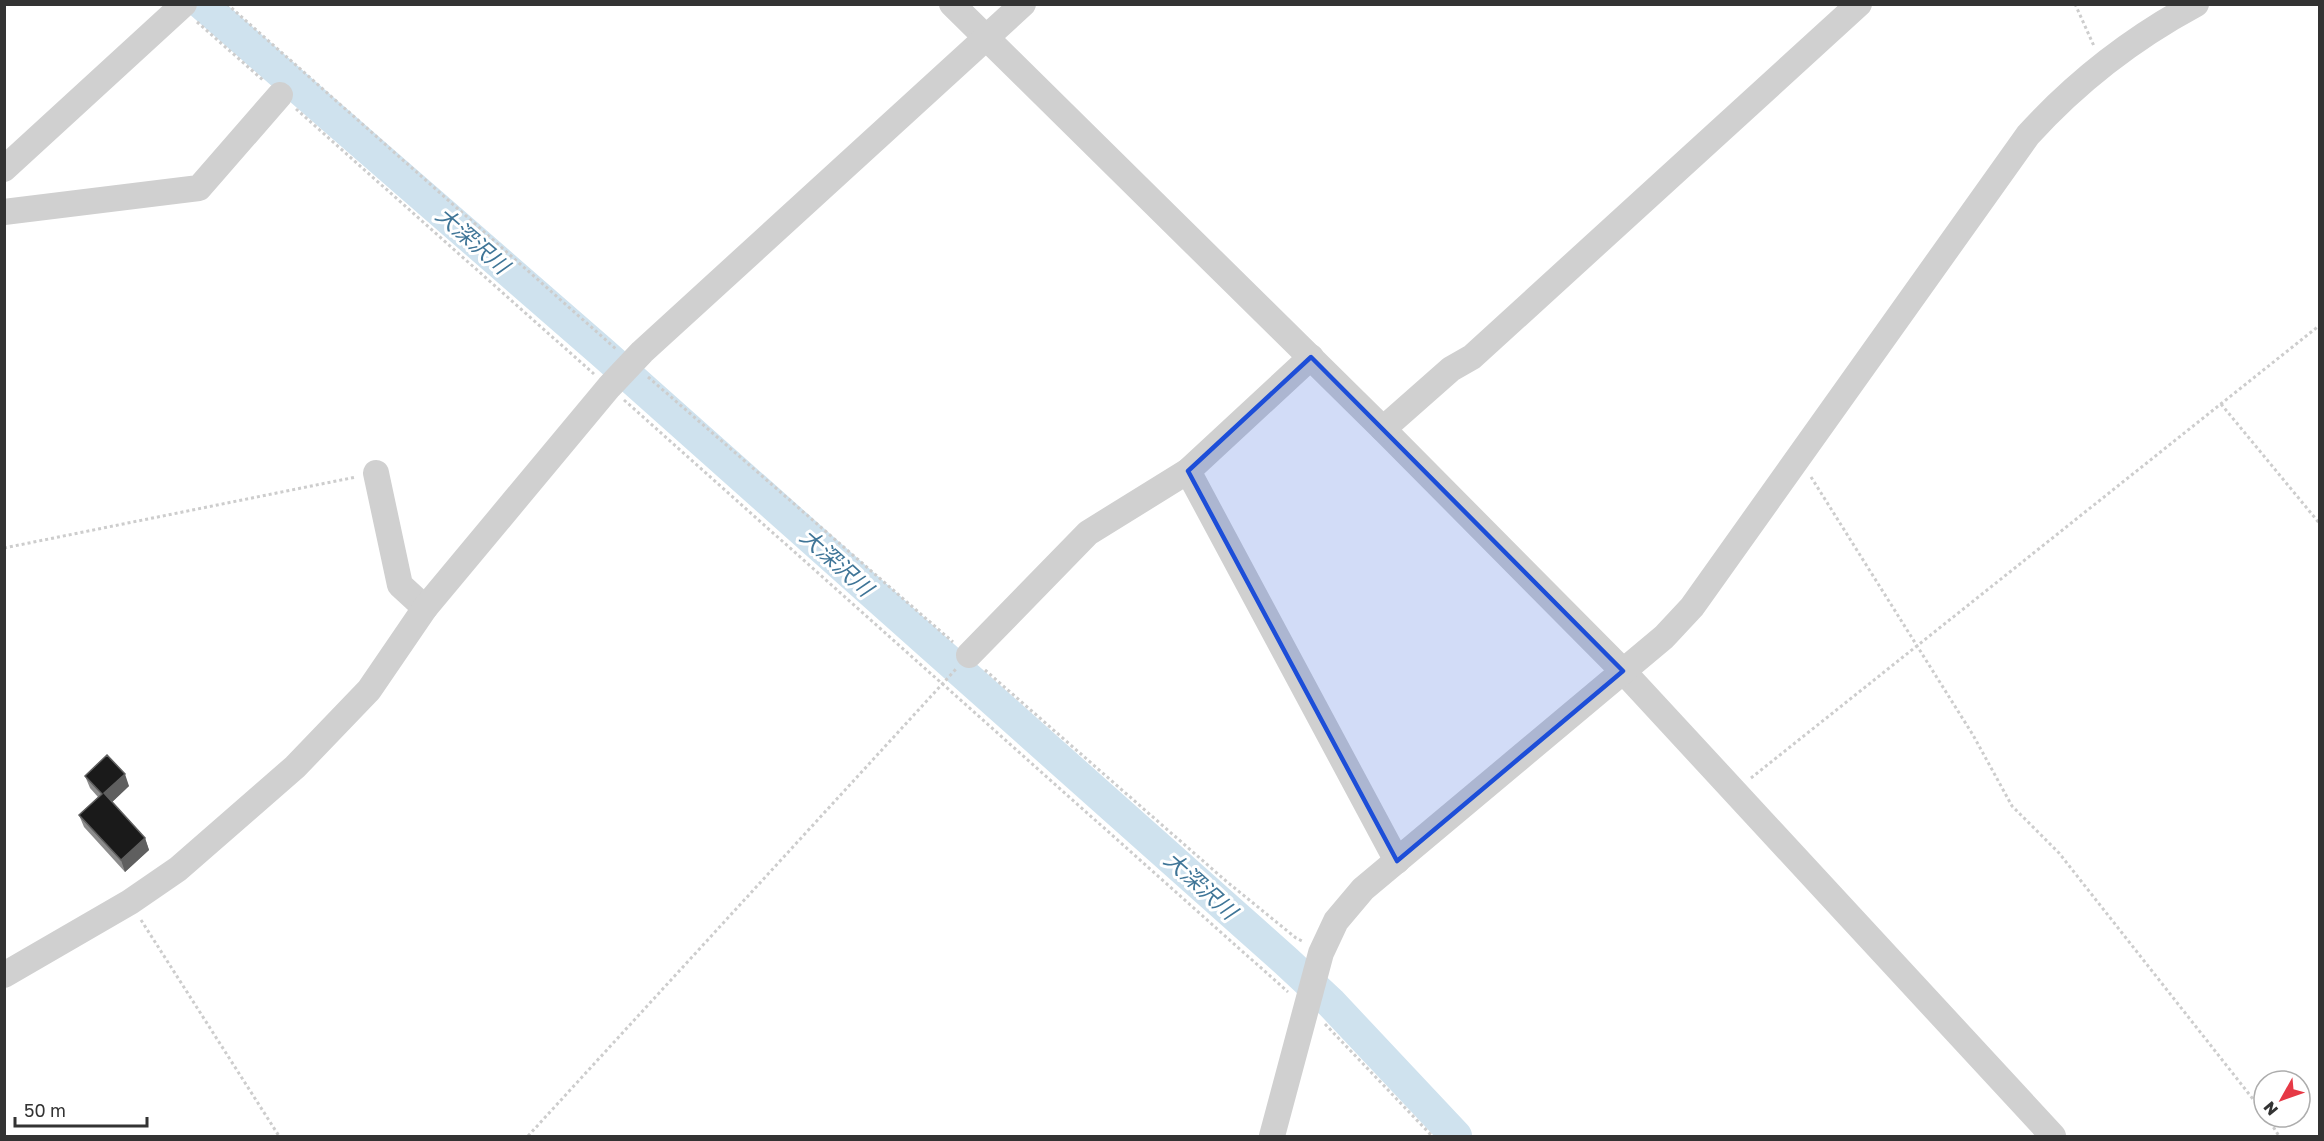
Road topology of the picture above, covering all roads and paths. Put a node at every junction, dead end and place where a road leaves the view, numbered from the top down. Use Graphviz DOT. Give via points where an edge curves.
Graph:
graph roads {
  1 [pos="227,4"];
  2 [pos="952,4"];
  3 [pos="1023,4"];
  4 [pos="1859,4"];
  5 [pos="2075,4"];
  6 [pos="2196,4"];
  7 [pos="182,6"];
  8 [pos="986,38"];
  9 [pos="2103,63"];
  10 [pos="280,95"];
  11 [pos="4,169"];
  12 [pos="4,212"];
  13 [pos="2319,325"];
  14 [pos="1311,357"];
  15 [pos="632,363"];
  16 [pos="609,387"];
  17 [pos="2221,404"];
  18 [pos="1383,429"];
  19 [pos="1799,458"];
  20 [pos="1188,471"];
  21 [pos="376,473"];
  22 [pos="2319,524"];
  23 [pos="4,548"];
  24 [pos="425,608"];
  25 [pos="1917,645"];
  26 [pos="969,655"];
  27 [pos="1623,671"];
  28 [pos="941,684"];
  29 [pos="1735,790"];
  30 [pos="1397,861"];
  31 [pos="130,902"];
  32 [pos="4,975"];
  33 [pos="1305,1008"];
  34 [pos="2252,1098"];
  35 [pos="279,1137"];
  36 [pos="528,1137"];
  37 [pos="1272,1137"];
  38 [pos="1432,1137"];
  39 [pos="2053,1137"];
  1 -- 15 [label="path"];
  2 -- 8 [label="street"];
  3 -- 8 [label="street"];
  4 -- 18 [label="street" via="1472,357 1451,369"];
  5 -- 9 [label="path"];
  6 -- 9 [label="street" via="2151,28"];
  7 -- 10 [label="path"];
  7 -- 11 [label="street"];
  8 -- 14 [label="street"];
  8 -- 15 [label="street"];
  9 -- 19 [label="street" via="2059,101 2028,135"];
  10 -- 12 [label="street" via="200,188"];
  10 -- 16 [label="path"];
  13 -- 17 [label="path"];
  14 -- 18 [label="street"];
  14 -- 20 [label="street"];
  15 -- 16 [label="street"];
  16 -- 24 [label="street"];
  16 -- 28 [label="path"];
  17 -- 22 [label="path"];
  17 -- 25 [label="path"];
  18 -- 27 [label="street"];
  19 -- 25 [label="path"];
  19 -- 27 [label="street" via="1692,607"];
  20 -- 26 [label="street" via="1088,534"];
  20 -- 30 [label="street"];
  21 -- 23 [label="path"];
  21 -- 24 [label="street" via="400,585"];
  24 -- 31 [label="street" via="369,690 295,767 178,869"];
  25 -- 29 [label="path"];
  25 -- 34 [label="path" via="2012,806 2059,853"];
  27 -- 29 [label="street"];
  27 -- 30 [label="street"];
  28 -- 33 [label="path"];
  28 -- 36 [label="path"];
  29 -- 39 [label="street"];
  30 -- 33 [label="street" via="1363,889 1336,921 1321,953"];
  31 -- 32 [label="street"];
  31 -- 35 [label="path"];
  33 -- 37 [label="street"];
  33 -- 38 [label="path" via="1329,1028"];
}
